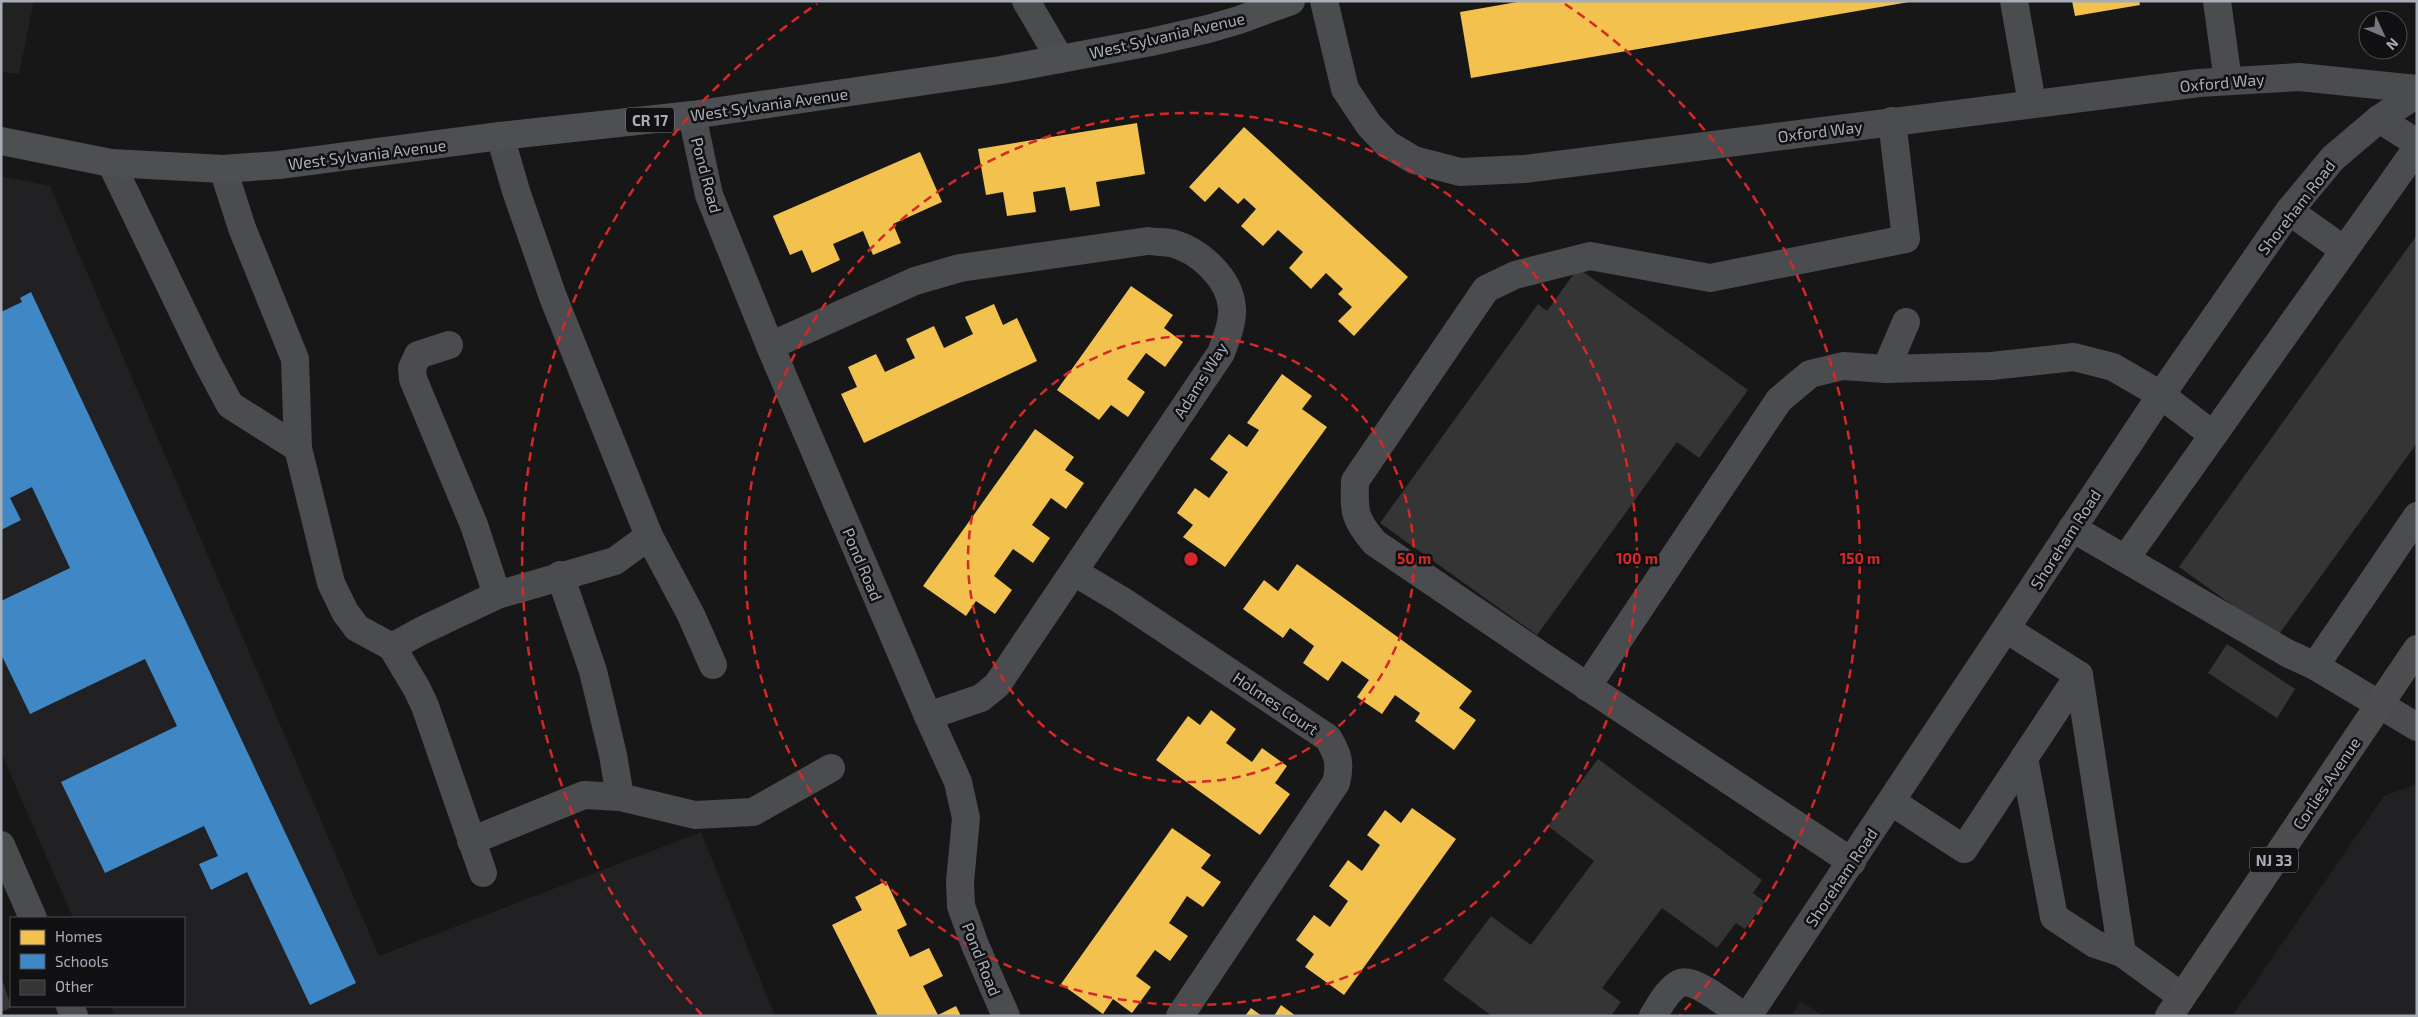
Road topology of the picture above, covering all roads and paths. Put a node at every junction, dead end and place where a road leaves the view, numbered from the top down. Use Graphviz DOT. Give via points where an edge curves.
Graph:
graph roads {
  1 [pos="1026,1"];
  2 [pos="1291,1"];
  3 [pos="1324,1"];
  4 [pos="2014,1"];
  5 [pos="2217,1"];
  6 [pos="1060,59"];
  7 [pos="2228,81"];
  8 [pos="2417,89"];
  9 [pos="2417,94"];
  10 [pos="2032,103"];
  11 [pos="692,115"];
  12 [pos="2379,119"];
  13 [pos="1892,121"];
  14 [pos="500,136"];
  15 [pos="1,140"];
  16 [pos="2417,143"];
  17 [pos="2417,148"];
  18 [pos="112,163"];
  19 [pos="223,169"];
  20 [pos="2289,211"];
  21 [pos="2344,250"];
  22 [pos="1906,322"];
  23 [pos="449,345"];
  24 [pos="770,346"];
  25 [pos="1886,368"];
  26 [pos="2161,395"];
  27 [pos="2213,435"];
  28 [pos="298,448"];
  29 [pos="2417,516"];
  30 [pos="2072,528"];
  31 [pos="649,536"];
  32 [pos="2126,558"];
  33 [pos="1074,572"];
  34 [pos="560,575"];
  35 [pos="497,595"];
  36 [pos="2006,629"];
  37 [pos="392,647"];
  38 [pos="2417,649"];
  39 [pos="713,665"];
  40 [pos="2315,666"];
  41 [pos="2079,675"];
  42 [pos="1587,687"];
  43 [pos="2379,705"];
  44 [pos="928,716"];
  45 [pos="2417,727"];
  46 [pos="2024,758"];
  47 [pos="831,768"];
  48 [pos="620,798"];
  49 [pos="1892,802"];
  50 [pos="471,841"];
  51 [pos="1,845"];
  52 [pos="1852,862"];
  53 [pos="483,874"];
  54 [pos="33,917"];
  55 [pos="2122,953"];
  56 [pos="2175,1006"];
  57 [pos="1006,1016"];
  58 [pos="1180,1016"];
  59 [pos="1653,1016"];
  60 [pos="1743,1016"];
  61 [pos="1748,1016"];
  1 -- 6 [label="street"];
  2 -- 6 [label="main road, West Sylvania Avenue / CR 17" via="1208,29"];
  3 -- 13 [label="street, Oxford Way" via="1345,88 1368,125 1387,144 1414,160 1460,172 1524,169"];
  4 -- 10 [label="street"];
  5 -- 7 [label="street"];
  6 -- 11 [label="main road, West Sylvania Avenue / CR 17"];
  7 -- 8 [label="street, Oxford Way" via="2299,77"];
  7 -- 10 [label="street, Oxford Way"];
  9 -- 12 [label="street, Shoreham Road"];
  10 -- 13 [label="street, Oxford Way"];
  11 -- 14 [label="main road, West Sylvania Avenue / CR 17"];
  11 -- 24 [label="street, Pond Road" via="709,196"];
  12 -- 16 [label="street"];
  12 -- 20 [label="street, Shoreham Road" via="2333,158"];
  13 -- 42 [label="street" via="1906,239 1710,278 1590,256 1515,274 1486,289 1355,481 1354,506 1360,525 1375,542"];
  14 -- 19 [label="main road, West Sylvania Avenue / CR 17" via="278,165"];
  14 -- 31 [label="street" via="553,297"];
  15 -- 18 [label="main road, West Sylvania Avenue / CR 17"];
  17 -- 21 [label="street"];
  18 -- 19 [label="main road, West Sylvania Avenue / CR 17"];
  18 -- 28 [label="street" via="230,405"];
  19 -- 28 [label="street" via="242,228 295,359"];
  20 -- 21 [label="street"];
  20 -- 26 [label="street, Shoreham Road"];
  21 -- 27 [label="street"];
  22 -- 25 [label="street"];
  23 -- 35 [label="street" via="418,355 412,368 413,379 474,525"];
  24 -- 33 [label="street, Adams Way" via="915,281 960,268 1148,241 1172,244 1205,261 1226,287 1232,307 1221,353"];
  24 -- 44 [label="street, Pond Road"];
  25 -- 26 [label="street" via="1991,366 2074,357 2113,367"];
  25 -- 42 [label="street" via="1843,366 1810,374 1779,400"];
  26 -- 27 [label="street"];
  26 -- 30 [label="street, Shoreham Road"];
  27 -- 32 [label="street"];
  28 -- 37 [label="street" via="330,583 344,612 357,628"];
  29 -- 40 [label="street"];
  30 -- 32 [label="street"];
  30 -- 36 [label="street, Shoreham Road"];
  31 -- 34 [label="street" via="615,561"];
  31 -- 39 [label="street" via="691,615"];
  32 -- 40 [label="street" via="2287,654"];
  33 -- 44 [label="street, Adams Way" via="997,685 981,698"];
  33 -- 58 [label="street, Holmes Court" via="1122,600 1328,738 1338,754 1340,768 1336,783"];
  34 -- 35 [label="street"];
  34 -- 48 [label="street" via="593,671"];
  35 -- 37 [label="street"];
  36 -- 41 [label="street"];
  36 -- 49 [label="street, Shoreham Road"];
  37 -- 50 [label="street" via="425,706"];
  38 -- 43 [label="highway, Corlies Avenue / NJ 33"];
  40 -- 43 [label="street"];
  41 -- 46 [label="street"];
  41 -- 55 [label="street"];
  42 -- 52 [label="street"];
  43 -- 45 [label="street"];
  43 -- 56 [label="highway, Corlies Avenue / NJ 33"];
  44 -- 57 [label="street, Pond Road" via="963,797 966,818 961,906"];
  46 -- 49 [label="street" via="1964,849"];
  46 -- 55 [label="street" via="2054,917 2095,944"];
  47 -- 48 [label="street" via="753,812 695,815"];
  48 -- 50 [label="street" via="584,795"];
  49 -- 52 [label="street, Shoreham Road"];
  50 -- 53 [label="street"];
  51 -- 54 [label="street"];
  52 -- 61 [label="street, Shoreham Road"];
  55 -- 56 [label="street"];
  59 -- 60 [label="street" via="1669,992 1681,982 1693,982"];
}
